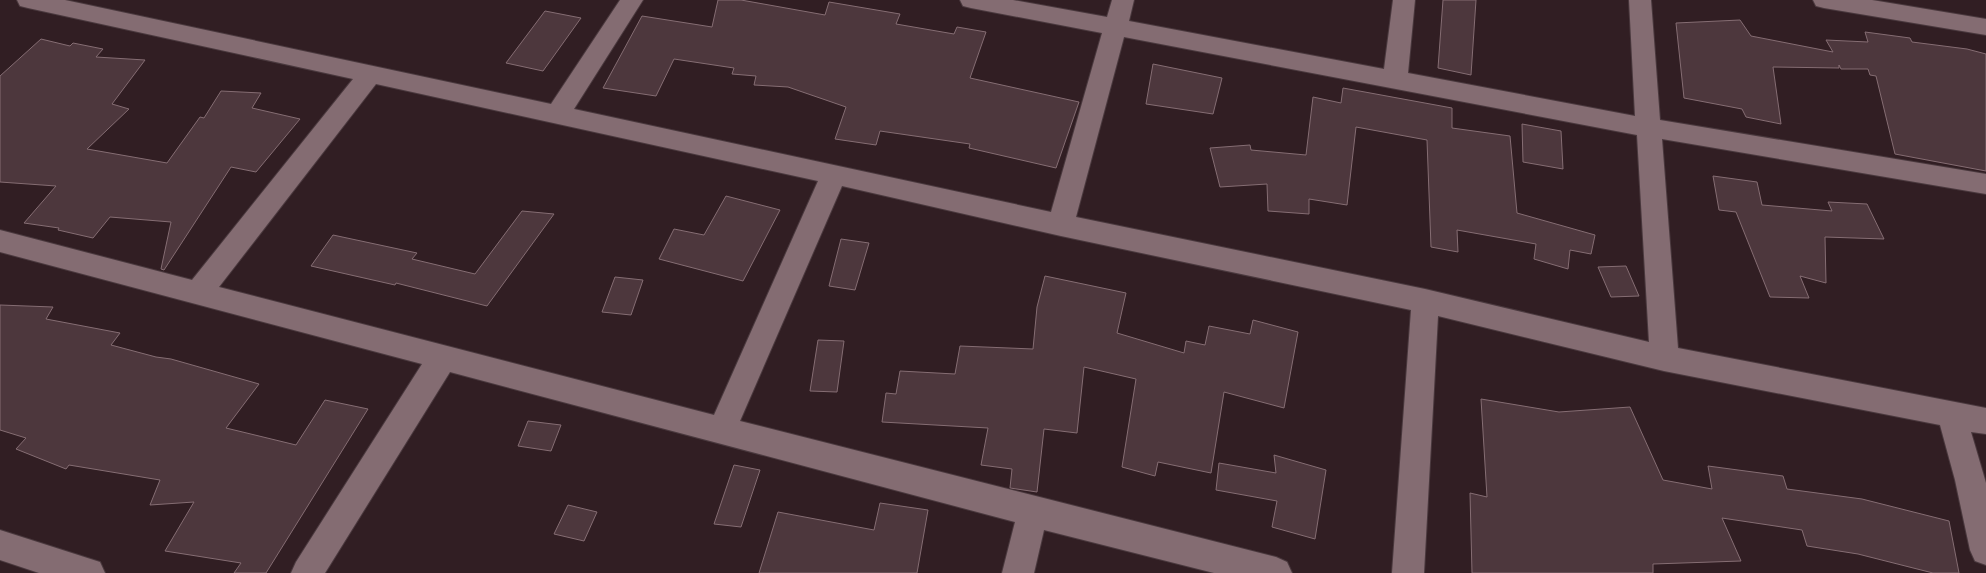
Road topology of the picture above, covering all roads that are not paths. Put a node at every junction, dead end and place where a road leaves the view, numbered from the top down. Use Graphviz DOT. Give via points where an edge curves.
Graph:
graph roads {
  1 [pos="28,0"];
  2 [pos="632,0"];
  3 [pos="971,0"];
  4 [pos="1123,0"];
  5 [pos="1404,0"];
  6 [pos="1640,0"];
  7 [pos="1824,0"];
  8 [pos="1903,7"];
  9 [pos="1116,26"];
  10 [pos="1986,27"];
  11 [pos="370,75"];
  12 [pos="1394,79"];
  13 [pos="557,116"];
  14 [pos="1650,128"];
  15 [pos="834,174"];
  16 [pos="1986,184"];
  17 [pos="1061,225"];
  18 [pos="0,241"];
  19 [pos="198,293"];
  20 [pos="1425,301"];
  21 [pos="443,357"];
  22 [pos="1664,358"];
  23 [pos="1951,413"];
  24 [pos="1986,421"];
  25 [pos="722,429"];
  26 [pos="1033,512"];
  27 [pos="0,544"];
  28 [pos="1986,550"];
  29 [pos="90,573"];
  30 [pos="307,573"];
  31 [pos="1018,573"];
  32 [pos="1276,573"];
  33 [pos="1408,573"];
  1 -- 11 [label="street"];
  2 -- 13 [label="street"];
  3 -- 9 [label="street"];
  4 -- 9 [label="street"];
  5 -- 12 [label="street"];
  6 -- 14 [label="street"];
  7 -- 8 [label="street"];
  8 -- 10 [label="street"];
  9 -- 12 [label="street"];
  9 -- 17 [label="street"];
  11 -- 13 [label="street"];
  11 -- 19 [label="street"];
  12 -- 14 [label="street"];
  13 -- 15 [label="street"];
  14 -- 16 [label="street"];
  14 -- 22 [label="street"];
  15 -- 17 [label="street"];
  15 -- 25 [label="street"];
  17 -- 20 [label="street"];
  18 -- 19 [label="street"];
  19 -- 21 [label="street"];
  20 -- 22 [label="street"];
  20 -- 33 [label="street"];
  21 -- 25 [label="street"];
  21 -- 30 [label="street"];
  22 -- 23 [label="street"];
  23 -- 24 [label="street"];
  23 -- 28 [label="street"];
  25 -- 26 [label="street"];
  26 -- 31 [label="street"];
  26 -- 32 [label="street"];
  27 -- 29 [label="street"];
}
